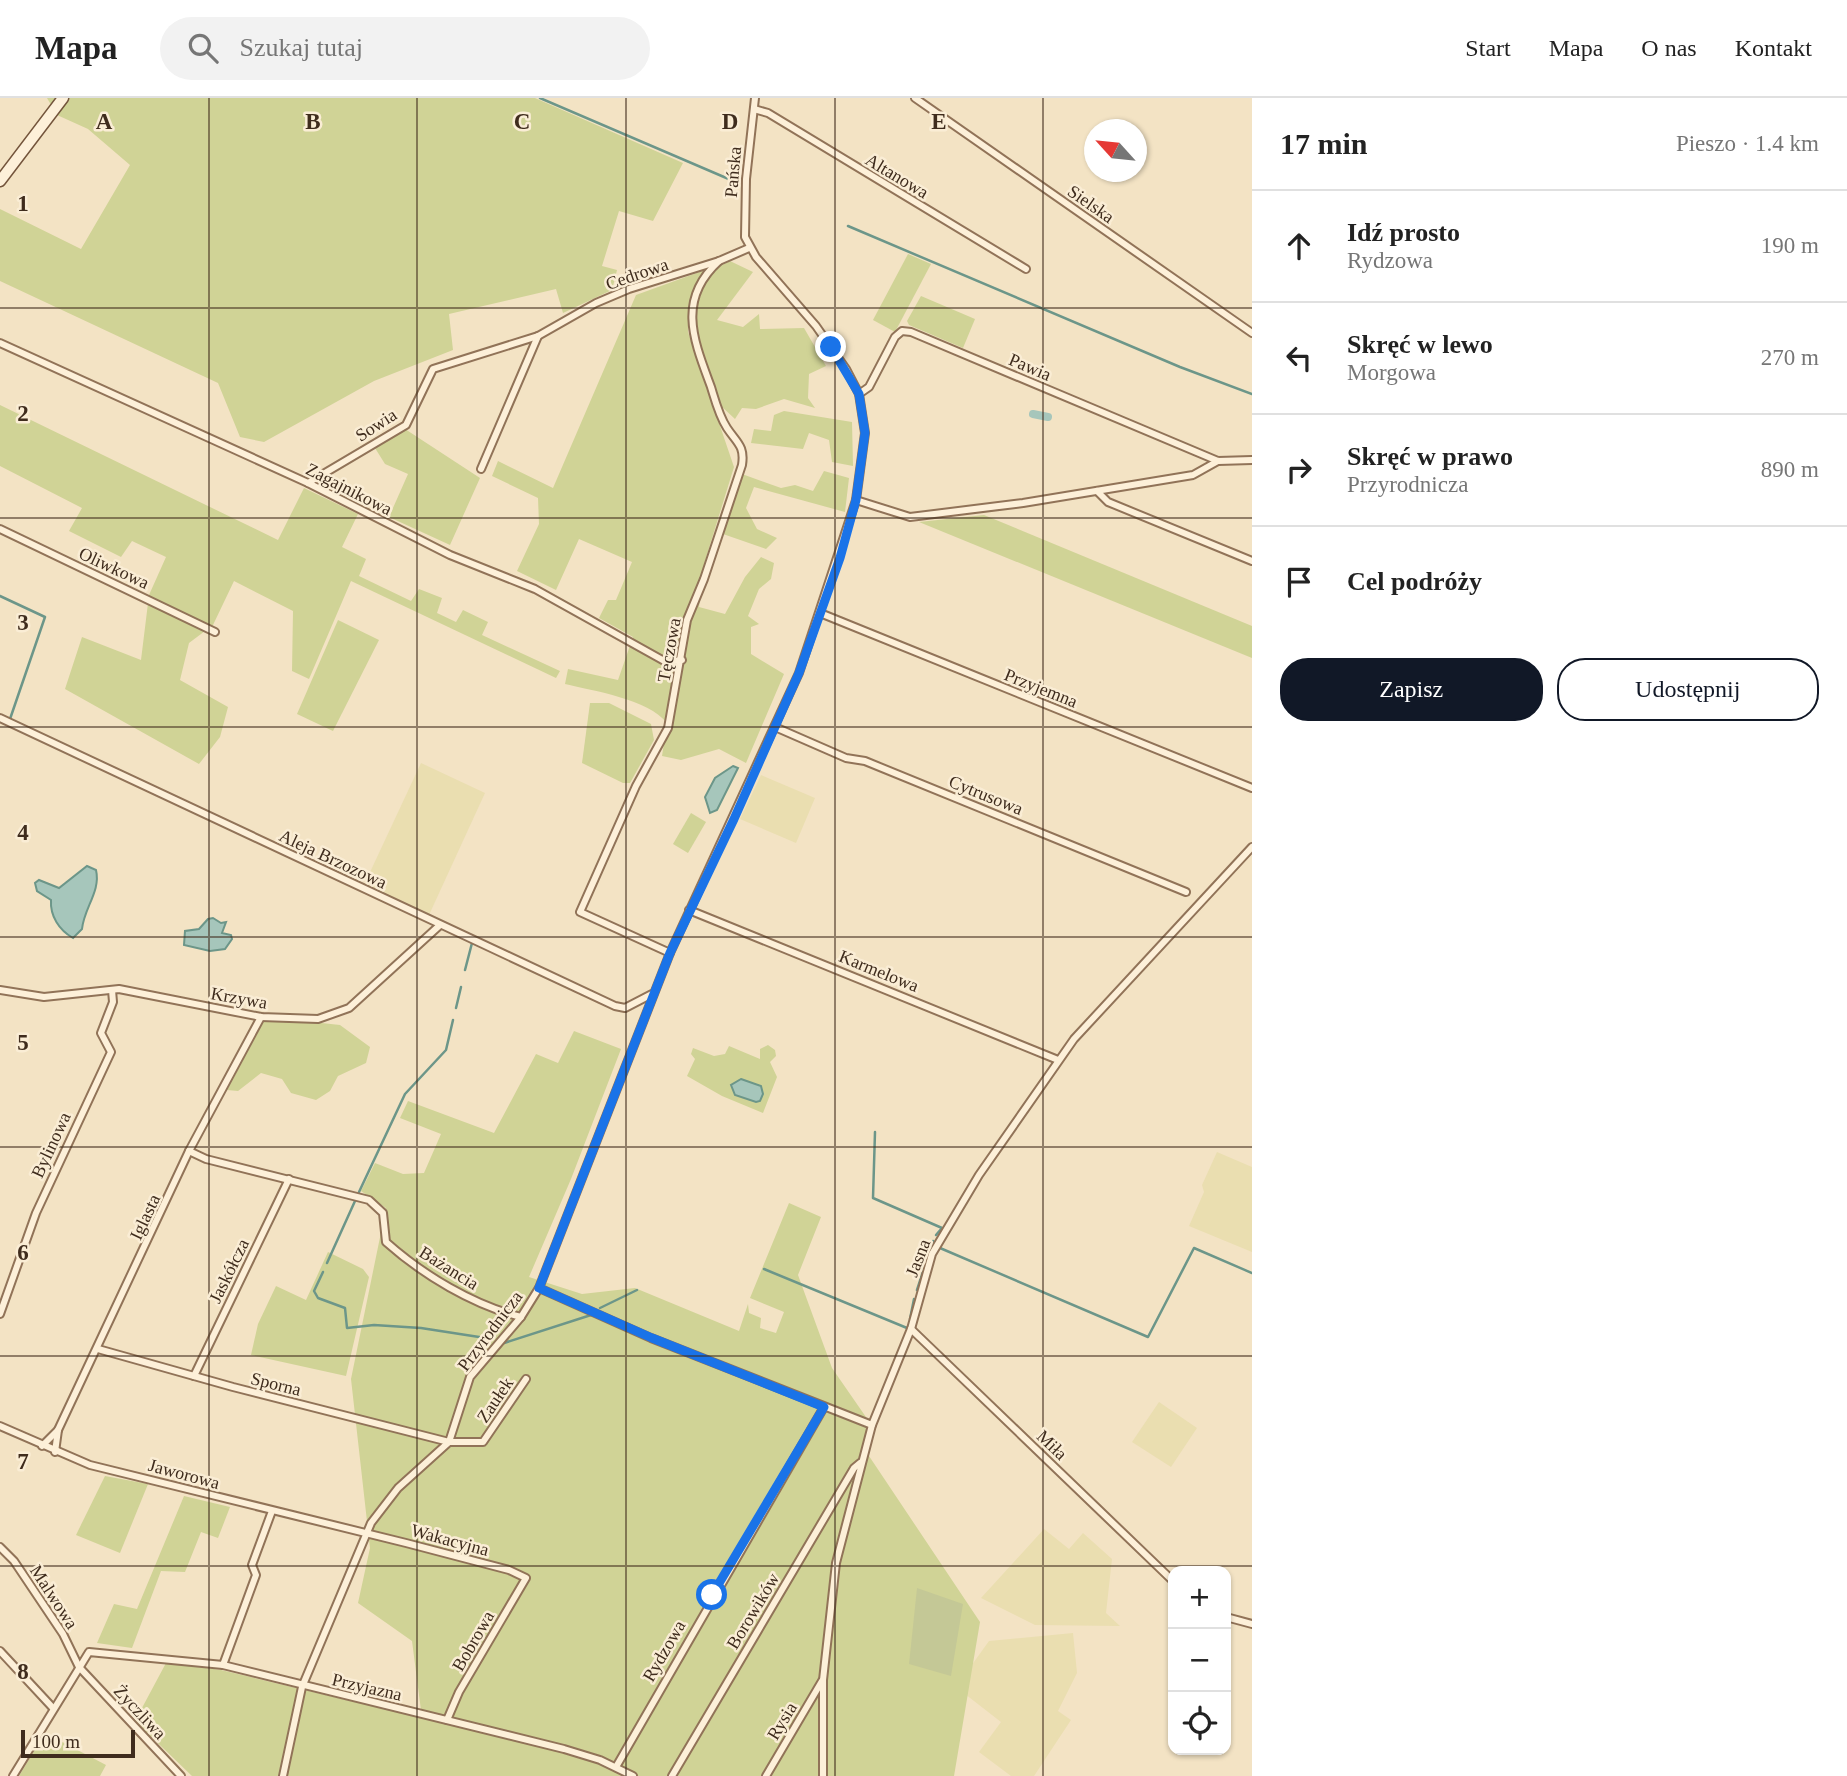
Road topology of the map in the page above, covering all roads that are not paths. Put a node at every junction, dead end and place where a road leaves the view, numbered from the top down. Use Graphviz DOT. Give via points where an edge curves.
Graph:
graph roads {
  1 [pos="63,98"];
  2 [pos="755,98"];
  3 [pos="915,98"];
  4 [pos="754,109"];
  5 [pos="0,181"];
  6 [pos="749,248"];
  7 [pos="719,261"];
  8 [pos="1026,269"];
  9 [pos="1252,333"];
  10 [pos="538,336"];
  11 [pos="0,343"];
  12 [pos="433,369"];
  13 [pos="859,394"];
  14 [pos="1252,460"];
  15 [pos="1219,461"];
  16 [pos="481,469"];
  17 [pos="308,483"];
  18 [pos="1097,492"];
  19 [pos="856,500"];
  20 [pos="0,530"];
  21 [pos="1252,561"];
  22 [pos="820,613"];
  23 [pos="215,632"];
  24 [pos="682,660"];
  25 [pos="0,718"];
  26 [pos="775,727"];
  27 [pos="1252,788"];
  28 [pos="1252,847"];
  29 [pos="1186,892"];
  30 [pos="689,910"];
  31 [pos="440,925"];
  32 [pos="670,953"];
  33 [pos="0,990"];
  34 [pos="112,990"];
  35 [pos="654,993"];
  36 [pos="261,1017"];
  37 [pos="1058,1060"];
  38 [pos="190,1151"];
  39 [pos="289,1179"];
  40 [pos="539,1288"];
  41 [pos="0,1314"];
  42 [pos="522,1317"];
  43 [pos="911,1329"];
  44 [pos="98,1349"];
  45 [pos="194,1376"];
  46 [pos="526,1379"];
  47 [pos="824,1407"];
  48 [pos="872,1425"];
  49 [pos="0,1426"];
  50 [pos="58,1430"];
  51 [pos="449,1442"];
  52 [pos="42,1446"];
  53 [pos="55,1452"];
  54 [pos="861,1462"];
  55 [pos="272,1511"];
  56 [pos="366,1533"];
  57 [pos="0,1547"];
  58 [pos="1168,1576"];
  59 [pos="526,1578"];
  60 [pos="1231,1619"];
  61 [pos="1252,1625"];
  62 [pos="0,1651"];
  63 [pos="223,1665"];
  64 [pos="79,1667"];
  65 [pos="823,1680"];
  66 [pos="302,1687"];
  67 [pos="54,1709"];
  68 [pos="447,1720"];
  69 [pos="616,1767"];
  70 [pos="171,1772"];
  71 [pos="13,1776"];
  72 [pos="181,1776"];
  73 [pos="283,1776"];
  74 [pos="633,1776"];
  75 [pos="671,1776"];
  76 [pos="766,1776"];
  77 [pos="824,1776"];
  1 -- 5 [label="street"];
  2 -- 4 [label="street, Pańska"];
  3 -- 9 [label="street, Sielska"];
  4 -- 6 [label="street, Pańska" via="744,202"];
  4 -- 8 [label="street, Altanowa" via="768,113"];
  6 -- 7 [label="street, Cedrowa"];
  6 -- 13 [label="street, Przyrodnicza" via="816,326"];
  7 -- 10 [label="street, Cedrowa" via="629,289"];
  7 -- 24 [label="street, Tęczowa" via="703,282 692,312 691,334 722,419 744,452 687,620"];
  10 -- 12 [label="street, Cedrowa"];
  10 -- 16 [label="street"];
  11 -- 17 [label="street, Zagajnikowa"];
  12 -- 17 [label="street, Sowia" via="406,425"];
  13 -- 15 [label="street, Pawia" via="869,387 895,337 902,331 911,332"];
  13 -- 19 [label="street, Przyrodnicza" via="865,433"];
  14 -- 15 [label="street, Pawia"];
  15 -- 18 [label="street, Pawia" via="1193,475"];
  17 -- 24 [label="street, Zagajnikowa" via="450,555 534,589 666,662"];
  18 -- 19 [label="street, Pawia" via="910,517"];
  18 -- 21 [label="street" via="1108,502"];
  19 -- 22 [label="street, Przyrodnicza"];
  20 -- 23 [label="street, Oliwkowa"];
  22 -- 26 [label="street, Przyrodnicza"];
  22 -- 27 [label="street, Przyjemna"];
  24 -- 32 [label="street, Tęczowa" via="668,728 636,786 580,912"];
  25 -- 31 [label="street, Aleja Brzozowa"];
  26 -- 29 [label="street, Cytrusowa"];
  26 -- 30 [label="street, Przyrodnicza"];
  28 -- 37 [label="street, Jasna"];
  30 -- 32 [label="street, Przyrodnicza"];
  30 -- 37 [label="street, Karmelowa"];
  31 -- 35 [label="street, Aleja Brzozowa" via="615,1006 625,1008"];
  31 -- 36 [label="street, Krzywa" via="341,1012 302,1021"];
  32 -- 35 [label="street, Przyrodnicza"];
  33 -- 34 [label="street, Krzywa" via="44,997"];
  34 -- 36 [label="street, Krzywa"];
  34 -- 41 [label="street, Bylinowa" via="113,1002 101,1033 111,1052 36,1213"];
  35 -- 40 [label="street, Przyrodnicza"];
  36 -- 38 [label="street, Iglasta"];
  37 -- 43 [label="street, Jasna" via="938,1242"];
  38 -- 39 [label="street"];
  38 -- 44 [label="street, Iglasta"];
  39 -- 42 [label="street, Bażancia" via="369,1200 386,1221 386,1242 398,1253 486,1307"];
  39 -- 45 [label="street, Jaskółcza"];
  40 -- 42 [label="street, Przyrodnicza"];
  40 -- 47 [label="street"];
  42 -- 51 [label="street, Przyrodnicza" via="470,1377"];
  43 -- 48 [label="street, Jasna"];
  43 -- 58 [label="street, Miła"];
  44 -- 45 [label="street, Sporna"];
  44 -- 50 [label="street, Iglasta"];
  45 -- 51 [label="street, Sporna"];
  46 -- 51 [label="street, Zaułek" via="483,1442"];
  47 -- 48 [label="street"];
  47 -- 69 [label="street, Rydzowa"];
  48 -- 54 [label="street, Jasna"];
  49 -- 52 [label="street, Jaworowa"];
  50 -- 52 [label="street, Iglasta"];
  50 -- 53 [label="street, Iglasta"];
  51 -- 56 [label="street, Przyrodnicza" via="387,1499"];
  52 -- 53 [label="street, Jaworowa"];
  53 -- 55 [label="street, Jaworowa"];
  54 -- 65 [label="street, Jasna" via="836,1563"];
  54 -- 75 [label="street, Borowików"];
  55 -- 56 [label="street, Jaworowa"];
  55 -- 63 [label="street" via="251,1565 257,1575"];
  56 -- 59 [label="street, Wakacyjna"];
  56 -- 66 [label="street, Przyrodnicza"];
  57 -- 64 [label="street, Malwowa" via="63,1634"];
  59 -- 68 [label="street, Bobrowa"];
  60 -- 61 [label="street"];
  62 -- 67 [label="street"];
  63 -- 64 [label="street, Przyjazna" via="89,1653"];
  63 -- 66 [label="street, Przyjazna"];
  64 -- 67 [label="street"];
  64 -- 70 [label="street, Życzliwa"];
  65 -- 76 [label="street, Rysia"];
  65 -- 77 [label="street, Jasna"];
  66 -- 68 [label="street, Przyjazna"];
  66 -- 73 [label="street, Przyrodnicza"];
  67 -- 71 [label="street"];
  68 -- 69 [label="street, Przyjazna"];
  69 -- 74 [label="street, Przyjazna"];
  70 -- 72 [label="street, Życzliwa"];
}
